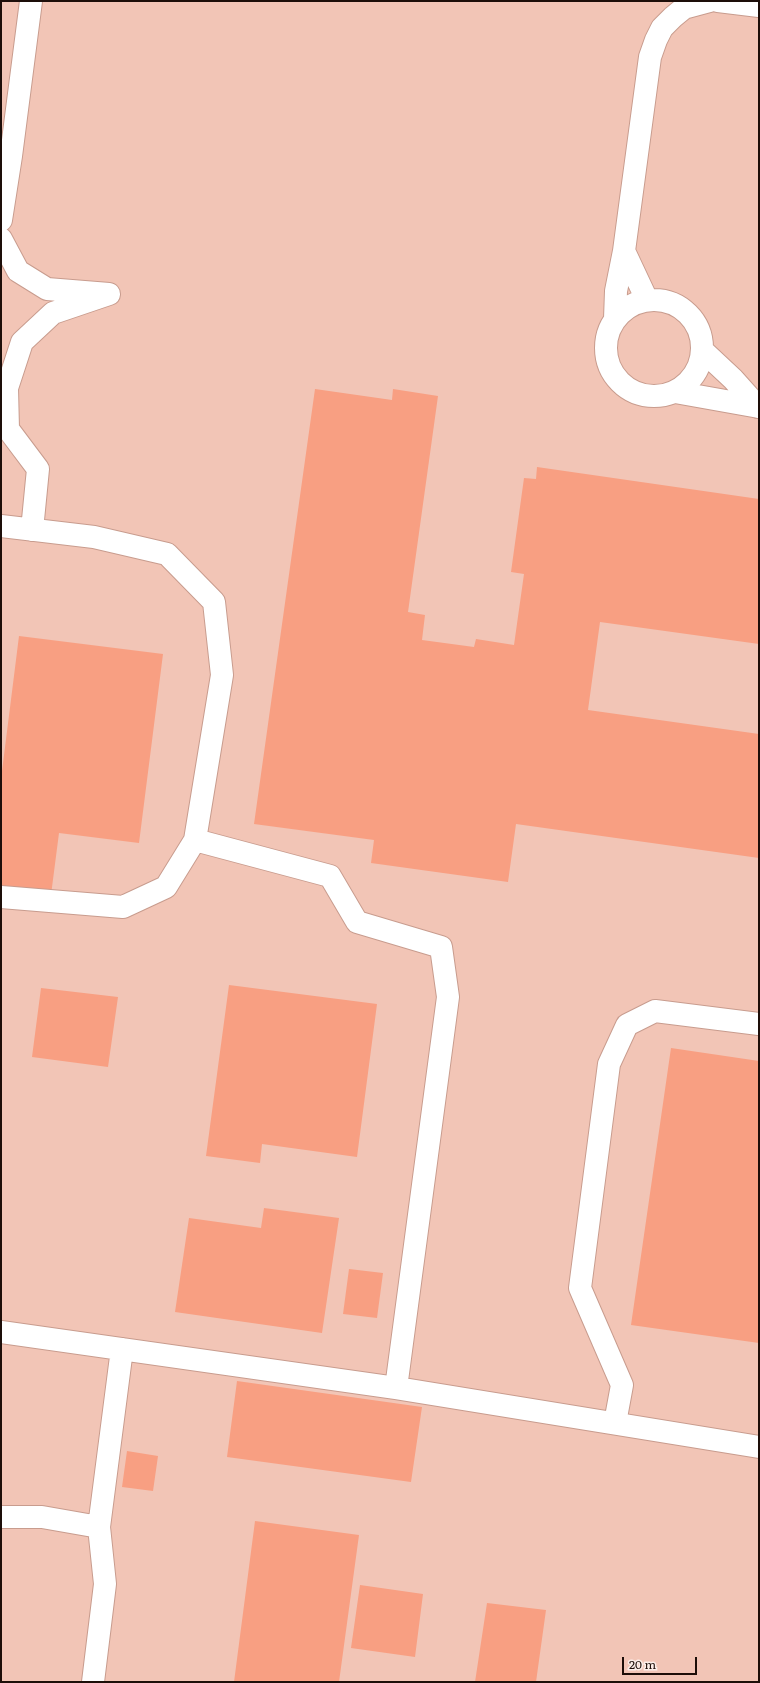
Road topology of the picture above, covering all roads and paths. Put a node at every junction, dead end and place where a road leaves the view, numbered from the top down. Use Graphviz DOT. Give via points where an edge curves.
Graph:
graph roads {
  1 [pos="31,1"];
  2 [pos="710,1"];
  3 [pos="718,1"];
  4 [pos="759,6"];
  5 [pos="4,179"];
  6 [pos="1,220"];
  7 [pos="1,239"];
  8 [pos="624,252"];
  9 [pos="648,300"];
  10 [pos="615,319"];
  11 [pos="702,350"];
  12 [pos="675,392"];
  13 [pos="759,407"];
  14 [pos="4,428"];
  15 [pos="1,526"];
  16 [pos="32,530"];
  17 [pos="196,840"];
  18 [pos="1,897"];
  19 [pos="759,1024"];
  20 [pos="1,1332"];
  21 [pos="122,1349"];
  22 [pos="396,1388"];
  23 [pos="615,1423"];
  24 [pos="759,1447"];
  25 [pos="1,1517"];
  26 [pos="99,1527"];
  27 [pos="92,1682"];
  1 -- 5 [label="street"];
  2 -- 8 [label="street" via="684,8 673,17 662,28 650,57"];
  3 -- 4 [label="street"];
  5 -- 6 [label="street"];
  7 -- 14 [label="street" via="18,271 47,289 109,294 53,313 22,342 7,388"];
  8 -- 9 [label="street"];
  8 -- 10 [label="street" via="616,291"];
  9 -- 10 [label="street" via="635,303"];
  9 -- 11 [label="street" via="672,303 684,310 694,321 701,335"];
  10 -- 12 [label="street" via="608,334 606,349 609,365 616,378 629,389 644,395 659,396"];
  11 -- 12 [label="street" via="700,363 694,375"];
  11 -- 13 [label="street"];
  12 -- 13 [label="street"];
  14 -- 16 [label="street" via="38,470"];
  15 -- 16 [label="street"];
  16 -- 17 [label="street" via="94,536 168,554 214,602 222,675"];
  17 -- 18 [label="street" via="166,887 123,906"];
  17 -- 22 [label="street" via="330,876 357,922 441,947 448,997"];
  19 -- 23 [label="street" via="655,1011 628,1025 609,1064 580,1288 622,1385"];
  20 -- 21 [label="street"];
  21 -- 22 [label="street"];
  21 -- 26 [label="street"];
  22 -- 23 [label="street"];
  23 -- 24 [label="street"];
  25 -- 26 [label="street" via="42,1517"];
  26 -- 27 [label="street" via="105,1584"];
}
